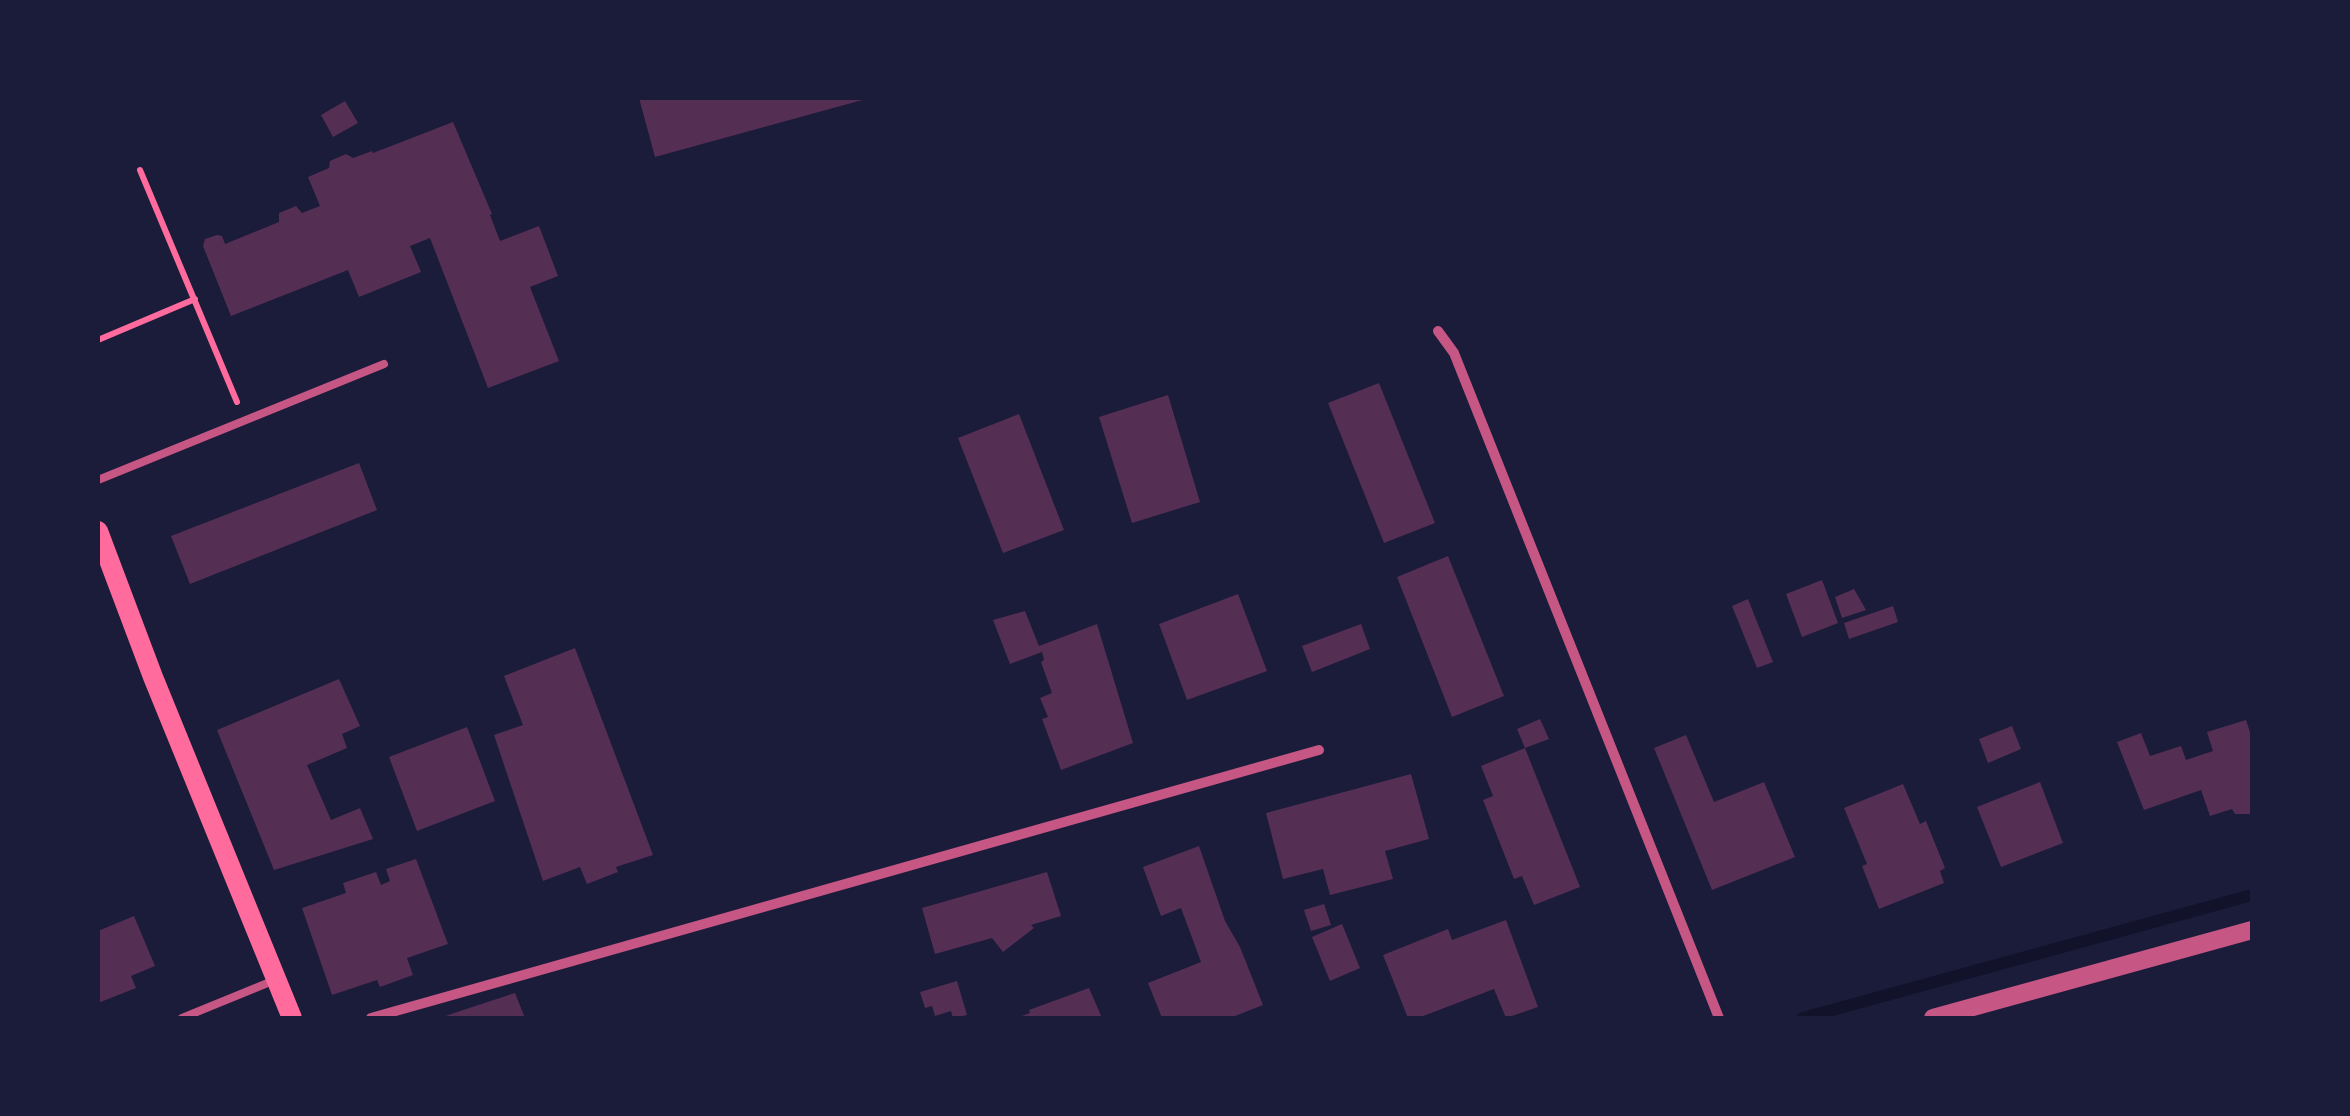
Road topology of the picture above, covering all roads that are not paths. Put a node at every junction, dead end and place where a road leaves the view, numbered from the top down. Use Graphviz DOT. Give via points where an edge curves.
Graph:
graph roads {
  1 [pos="1438,330"];
  2 [pos="384,364"];
  3 [pos="98,480"];
  4 [pos="98,530"];
  5 [pos="1319,750"];
  6 [pos="2252,930"];
  7 [pos="276,980"];
  8 [pos="182,1018"];
  9 [pos="292,1018"];
  10 [pos="371,1018"];
  11 [pos="1719,1018"];
  12 [pos="1933,1018"];
  1 -- 11 [label="street" via="1454,353"];
  2 -- 3 [label="lane"];
  4 -- 7 [label="main road"];
  5 -- 10 [label="street"];
  6 -- 12 [label="street"];
  7 -- 8 [label="lane"];
  7 -- 9 [label="main road"];
}
